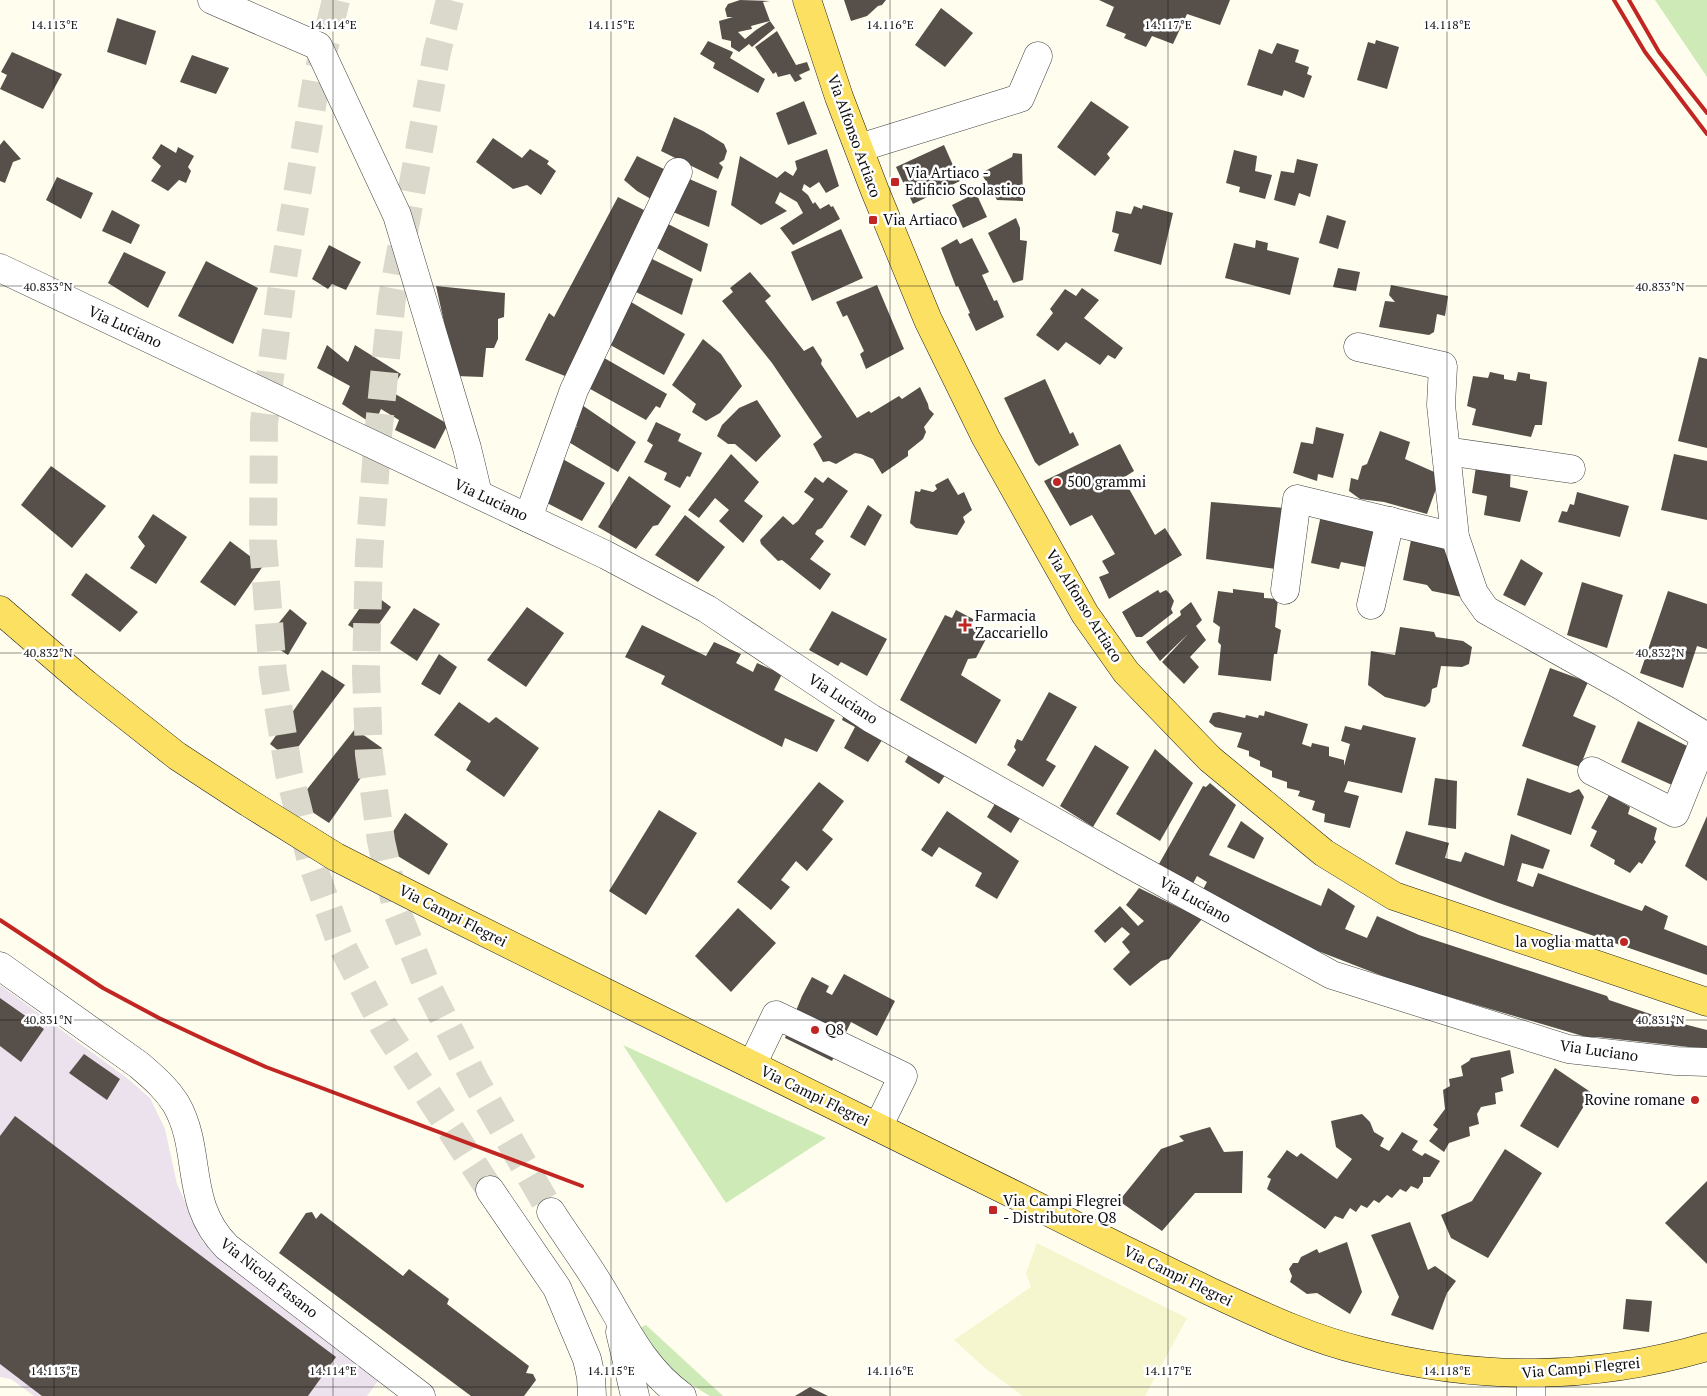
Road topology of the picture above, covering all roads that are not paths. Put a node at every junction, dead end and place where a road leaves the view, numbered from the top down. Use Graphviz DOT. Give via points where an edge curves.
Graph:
graph roads {
  1 [pos="212,0"];
  2 [pos="807,0"];
  3 [pos="1038,56"];
  4 [pos="859,148"];
  5 [pos="678,172"];
  6 [pos="0,268"];
  7 [pos="1358,347"];
  8 [pos="1446,451"];
  9 [pos="1571,469"];
  10 [pos="478,494"];
  11 [pos="528,518"];
  12 [pos="1390,521"];
  13 [pos="1455,537"];
  14 [pos="1286,590"];
  15 [pos="1371,605"];
  16 [pos="0,610"];
  17 [pos="1707,736"];
  18 [pos="1592,771"];
  19 [pos="0,966"];
  20 [pos="1707,1002"];
  21 [pos="1707,1062"];
  22 [pos="752,1065"];
  23 [pos="878,1127"];
  24 [pos="490,1190"];
  25 [pos="551,1212"];
  26 [pos="616,1314"];
  27 [pos="1707,1347"];
  28 [pos="1531,1385"];
  29 [pos="421,1396"];
  30 [pos="592,1396"];
  31 [pos="635,1396"];
  32 [pos="682,1396"];
  1 -- 10 [label="street" via="318,46 397,215"];
  2 -- 4 [label="main road, Via Alfonso Artiaco"];
  3 -- 4 [label="street" via="1020,98"];
  4 -- 20 [label="main road, Via Alfonso Artiaco" via="928,320 986,438 1085,614 1126,672 1210,759 1324,852 1394,896"];
  5 -- 11 [label="street" via="574,390"];
  6 -- 10 [label="street, Via Luciano"];
  7 -- 8 [label="street" via="1443,366 1441,405"];
  8 -- 9 [label="street"];
  8 -- 13 [label="street"];
  10 -- 11 [label="street, Via Luciano"];
  11 -- 21 [label="street, Via Luciano" via="707,609 872,719 1332,975 1568,1050"];
  12 -- 13 [label="street"];
  12 -- 14 [label="street" via="1297,499"];
  12 -- 15 [label="street"];
  13 -- 17 [label="street" via="1474,593 1486,610"];
  16 -- 22 [label="main road, Via Campi Flegrei" via="177,756 336,857"];
  17 -- 18 [label="street" via="1675,813"];
  19 -- 29 [label="street, Via Nicola Fasano" via="158,1080 183,1121 198,1195 216,1236"];
  22 -- 23 [label="main road, Via Campi Flegrei"];
  22 -- 23 [label="street" via="776,1015 903,1076"];
  23 -- 28 [label="main road, Via Campi Flegrei" via="1294,1330 1362,1351"];
  24 -- 30 [label="street" via="557,1288 587,1359"];
  25 -- 26 [label="street"];
  26 -- 31 [label="street"];
  26 -- 32 [label="street" via="657,1376"];
  27 -- 28 [label="main road, Via Campi Flegrei" via="1632,1366"];
}
